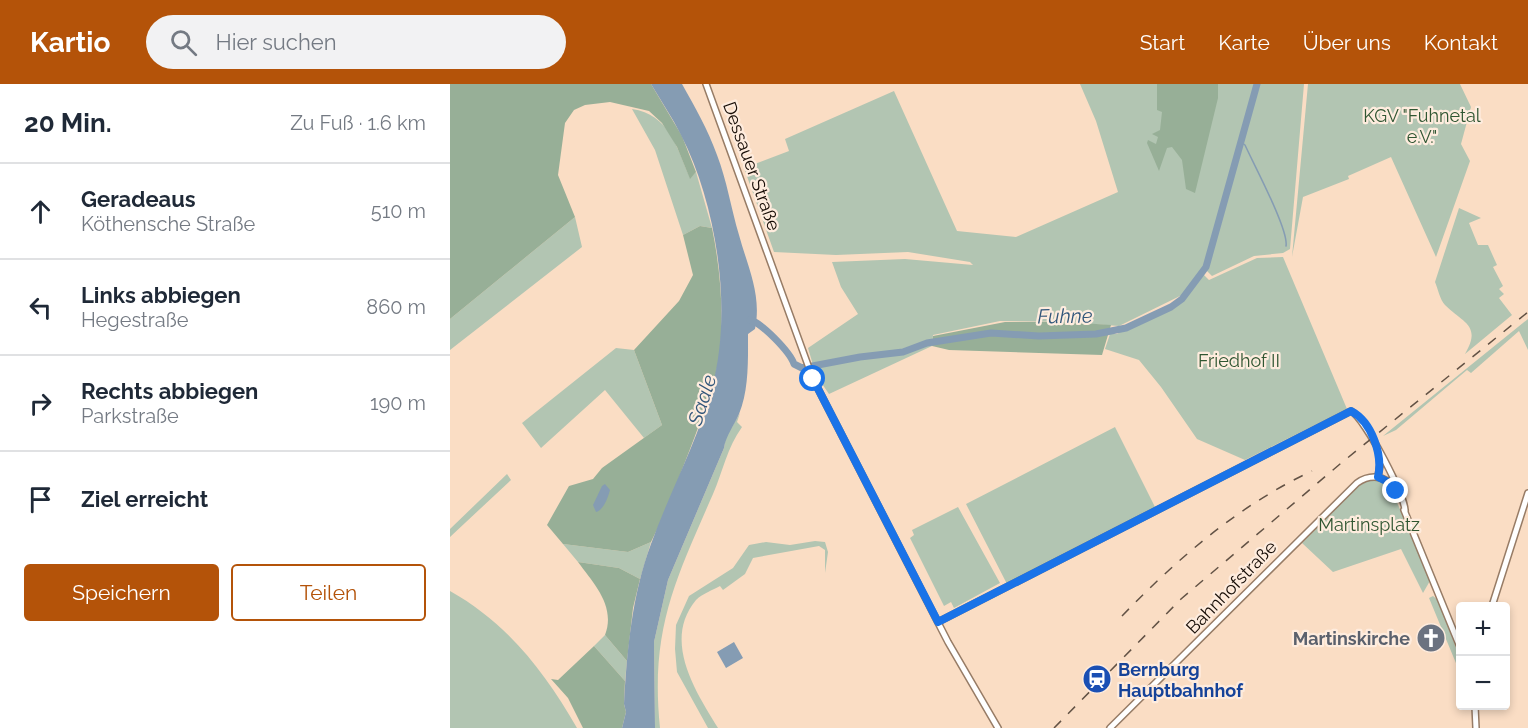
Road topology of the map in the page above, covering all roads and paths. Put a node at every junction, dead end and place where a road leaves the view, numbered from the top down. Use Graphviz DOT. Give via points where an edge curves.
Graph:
graph roads {
  1 [pos="706,84"];
  2 [pos="1380,454"];
  3 [pos="1378,477"];
  4 [pos="1528,493"];
  5 [pos="1405,512"];
  6 [pos="1493,602"];
  7 [pos="938,622"];
  8 [pos="1456,635"];
  9 [pos="1474,710"];
  10 [pos="998,728"];
  11 [pos="1110,728"];
  12 [pos="1476,728"];
  1 -- 7 [label="main road, Dessauer Straße" via="810,374"];
  2 -- 3 [label="main road"];
  2 -- 5 [label="main road"];
  2 -- 7 [label="main road" via="1363,421 1351,411"];
  3 -- 5 [label="main road" via="1393,486"];
  3 -- 11 [label="main road, Bahnhofstraße" via="1367,477 1357,483"];
  4 -- 6 [label="main road"];
  5 -- 8 [label="main road"];
  7 -- 10 [label="main road, Dessauer Straße"];
  9 -- 12 [label="main road"];
}
